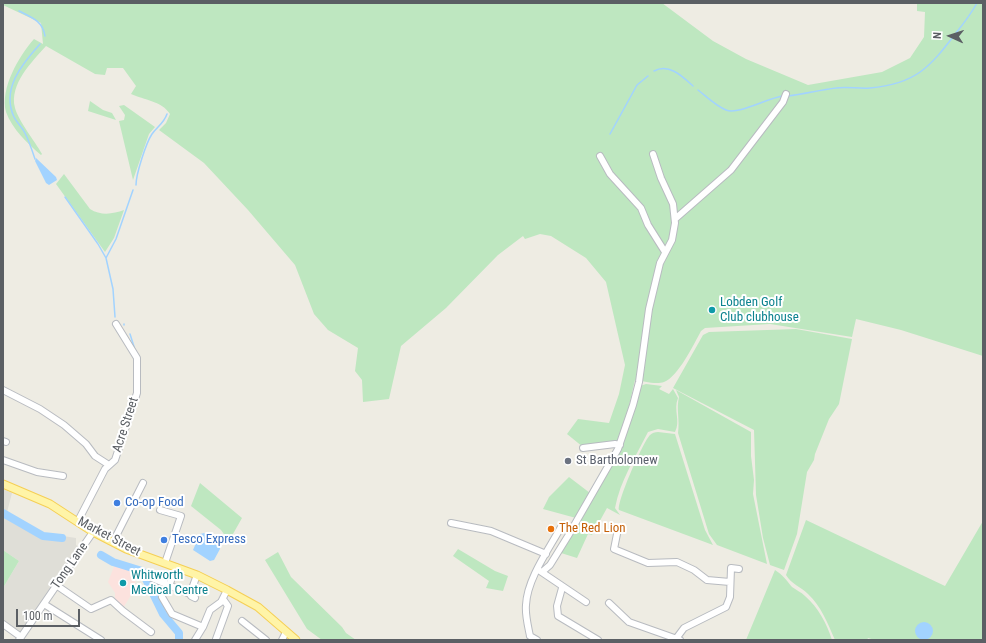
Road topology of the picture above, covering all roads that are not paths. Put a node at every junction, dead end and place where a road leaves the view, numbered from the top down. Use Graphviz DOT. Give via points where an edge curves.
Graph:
graph roads {
  1 [pos="786,94"];
  2 [pos="653,154"];
  3 [pos="600,156"];
  4 [pos="675,219"];
  5 [pos="665,252"];
  6 [pos="116,324"];
  7 [pos="3,390"];
  8 [pos="620,444"];
  9 [pos="583,448"];
  10 [pos="3,460"];
  11 [pos="109,465"];
  12 [pos="63,476"];
  13 [pos="143,483"];
  14 [pos="3,484"];
  15 [pos="160,510"];
  16 [pos="78,521"];
  17 [pos="451,523"];
  18 [pos="561,526"];
  19 [pos="93,532"];
  20 [pos="617,534"];
  21 [pos="113,542"];
  22 [pos="546,554"];
  23 [pos="165,563"];
  24 [pos="176,567"];
  25 [pos="739,569"];
  26 [pos="539,571"];
  27 [pos="197,575"];
  28 [pos="147,576"];
  29 [pos="730,582"];
  30 [pos="56,585"];
  31 [pos="169,586"];
  32 [pos="562,588"];
  33 [pos="227,590"];
  34 [pos="162,597"];
  35 [pos="223,599"];
  36 [pos="586,602"];
  37 [pos="609,603"];
  38 [pos="44,604"];
  39 [pos="242,621"];
  40 [pos="3,624"];
  41 [pos="203,628"];
  42 [pos="150,629"];
  43 [pos="286,632"];
  44 [pos="20,638"];
  45 [pos="527,638"];
  46 [pos="216,639"];
  47 [pos="101,640"];
  48 [pos="195,640"];
  49 [pos="266,640"];
  50 [pos="282,640"];
  51 [pos="296,640"];
  52 [pos="536,640"];
  53 [pos="598,640"];
  54 [pos="677,640"];
  1 -- 4 [label="street" via="783,102 731,170"];
  2 -- 4 [label="street" via="673,204"];
  3 -- 5 [label="street" via="610,174 641,208"];
  4 -- 5 [label="street" via="672,240"];
  5 -- 8 [label="street" via="649,309 639,382"];
  6 -- 11 [label="street, Acre Street" via="137,358 137,393 120,449 115,460"];
  7 -- 11 [label="street" via="64,425 86,444 95,456"];
  8 -- 9 [label="street"];
  8 -- 26 [label="street" via="550,565"];
  10 -- 12 [label="street" via="37,472"];
  11 -- 16 [label="street, Acre Street"];
  13 -- 21 [label="street"];
  14 -- 16 [label="main road, Market Street" via="50,504"];
  15 -- 23 [label="street" via="181,516"];
  16 -- 19 [label="main road, Market Street"];
  17 -- 22 [label="street" via="503,534"];
  18 -- 22 [label="street"];
  19 -- 21 [label="main road, Market Street"];
  19 -- 30 [label="street, Tong Lane"];
  20 -- 29 [label="street" via="614,549 626,552 636,559 648,563 677,562 707,580"];
  21 -- 23 [label="main road, Market Street"];
  22 -- 26 [label="street"];
  23 -- 24 [label="main road, Market Street"];
  24 -- 27 [label="main road, Market Street"];
  24 -- 31 [label="street"];
  25 -- 29 [label="street" via="731,568"];
  26 -- 32 [label="street"];
  26 -- 45 [label="street" via="526,604"];
  27 -- 31 [label="street" via="193,596"];
  27 -- 33 [label="main road, Market Street"];
  28 -- 31 [label="street"];
  29 -- 54 [label="street" via="729,602 726,607 684,628"];
  30 -- 38 [label="street, Tong Lane"];
  30 -- 42 [label="street" via="91,608 111,600"];
  32 -- 36 [label="street"];
  32 -- 53 [label="street" via="557,606 558,616"];
  33 -- 35 [label="street"];
  33 -- 43 [label="main road, Market Street" via="258,607"];
  34 -- 41 [label="street" via="172,614"];
  35 -- 41 [label="street" via="210,610"];
  35 -- 46 [label="street" via="228,606"];
  37 -- 54 [label="street" via="629,622"];
  38 -- 44 [label="street, Tong Lane"];
  38 -- 47 [label="street"];
  39 -- 49 [label="street"];
  40 -- 44 [label="street"];
  41 -- 48 [label="street"];
  43 -- 50 [label="street"];
  43 -- 51 [label="main road, Market Street"];
  45 -- 52 [label="street"];
}
